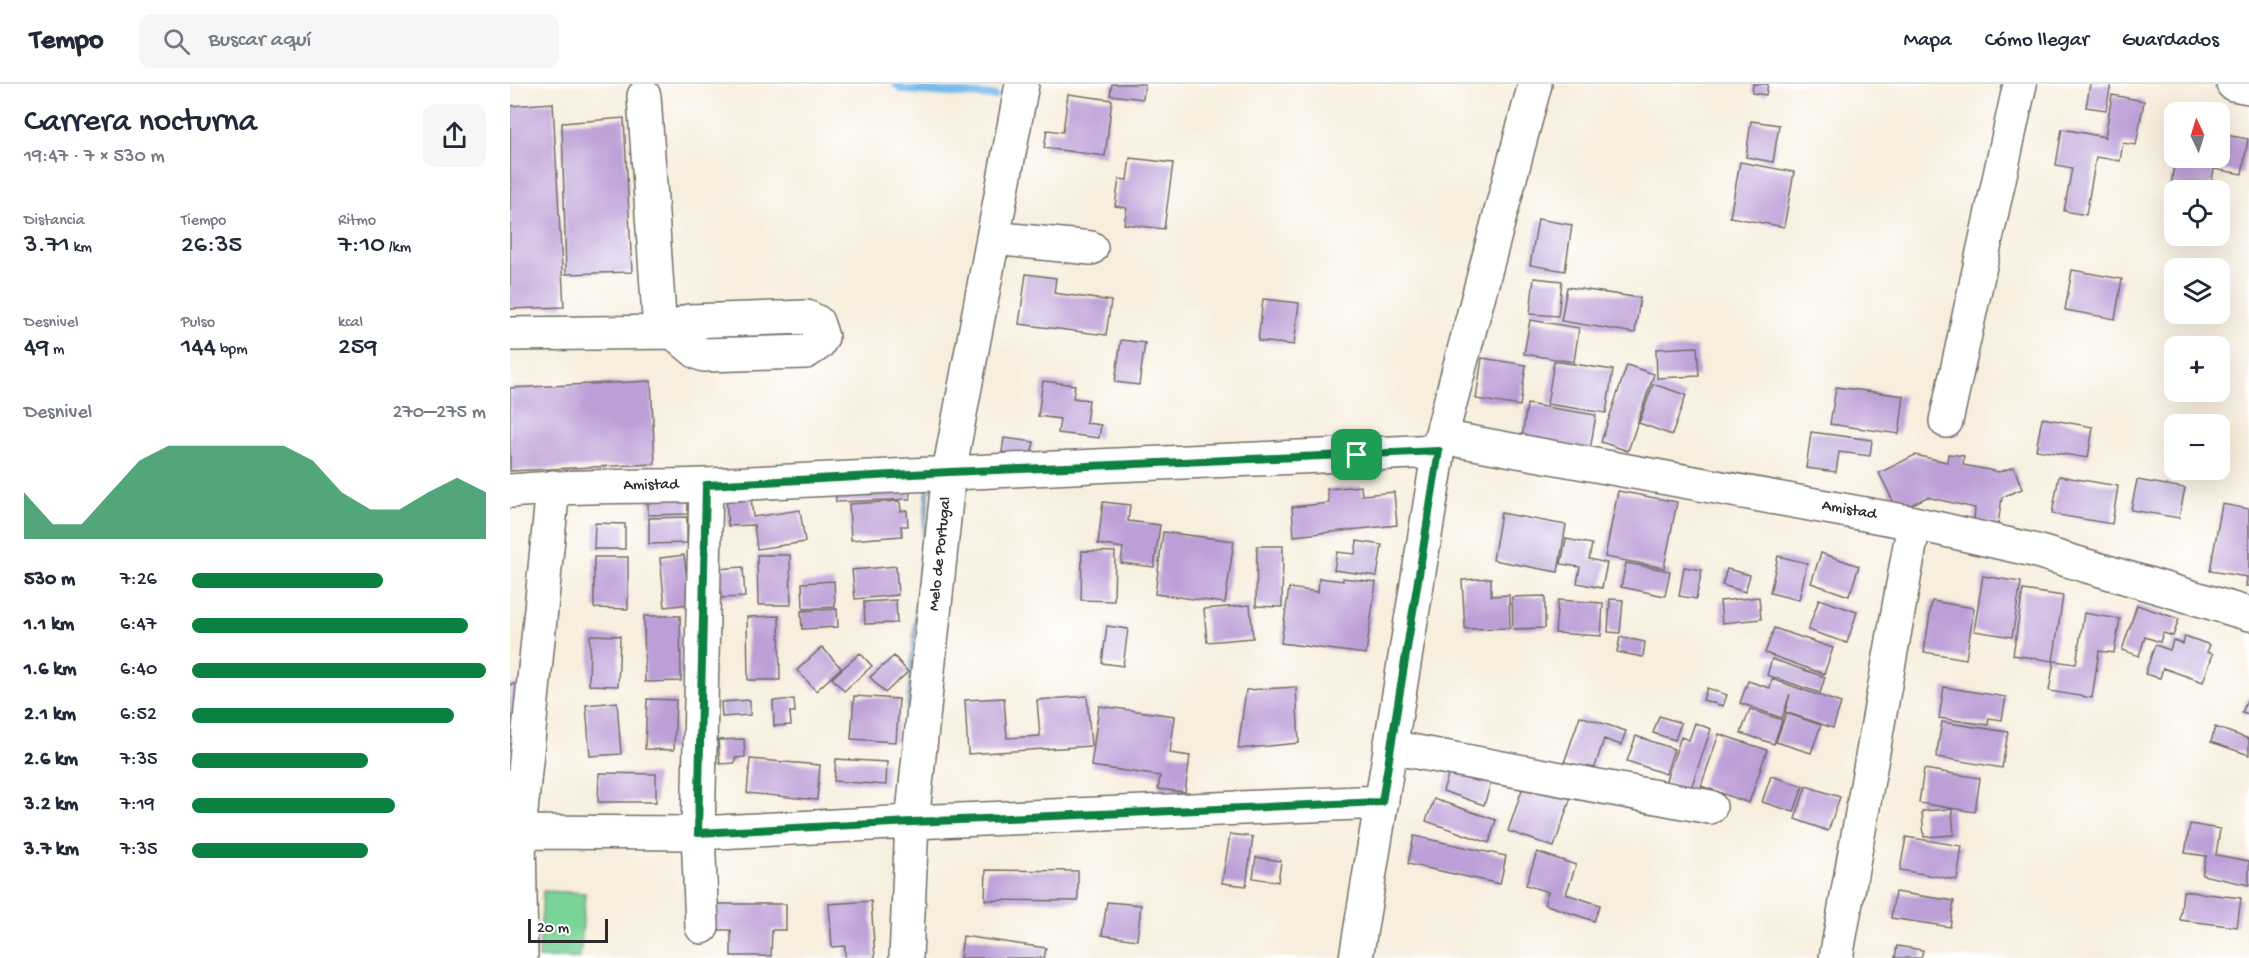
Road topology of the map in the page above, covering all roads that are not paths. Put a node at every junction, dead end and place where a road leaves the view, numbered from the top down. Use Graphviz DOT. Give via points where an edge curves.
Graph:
graph roads {
  1 [pos="1022,84"];
  2 [pos="1535,84"];
  3 [pos="2020,84"];
  4 [pos="2233,84"];
  5 [pos="2249,87"];
  6 [pos="644,96"];
  7 [pos="993,238"];
  8 [pos="1091,248"];
  9 [pos="510,334"];
  10 [pos="1946,421"];
  11 [pos="1440,444"];
  12 [pos="949,472"];
  13 [pos="706,485"];
  14 [pos="553,487"];
  15 [pos="510,491"];
  16 [pos="1914,523"];
  17 [pos="2249,614"];
  18 [pos="1390,747"];
  19 [pos="1382,802"];
  20 [pos="1710,807"];
  21 [pos="912,822"];
  22 [pos="519,832"];
  23 [pos="698,833"];
  24 [pos="702,927"];
  25 [pos="521,958"];
  26 [pos="906,958"];
  27 [pos="1356,958"];
  28 [pos="1836,958"];
  1 -- 7 [label="street, Melo de Portugal"];
  2 -- 11 [label="street"];
  3 -- 10 [label="street"];
  4 -- 5 [label="street"];
  6 -- 9 [label="street" via="667,332"];
  7 -- 8 [label="street"];
  7 -- 12 [label="street, Melo de Portugal"];
  11 -- 12 [label="street, Amistad"];
  11 -- 16 [label="street, Amistad"];
  11 -- 18 [label="street"];
  12 -- 13 [label="street, Amistad"];
  12 -- 21 [label="street, Melo de Portugal"];
  13 -- 14 [label="street, Amistad"];
  13 -- 23 [label="street"];
  14 -- 15 [label="street, Amistad"];
  14 -- 22 [label="street"];
  16 -- 17 [label="street, Amistad" via="2033,550"];
  16 -- 28 [label="street"];
  18 -- 19 [label="street"];
  18 -- 20 [label="street"];
  19 -- 21 [label="street"];
  19 -- 27 [label="street"];
  21 -- 23 [label="street"];
  21 -- 26 [label="street, Melo de Portugal"];
  22 -- 23 [label="street"];
  22 -- 25 [label="street"];
  23 -- 24 [label="street"];
}
